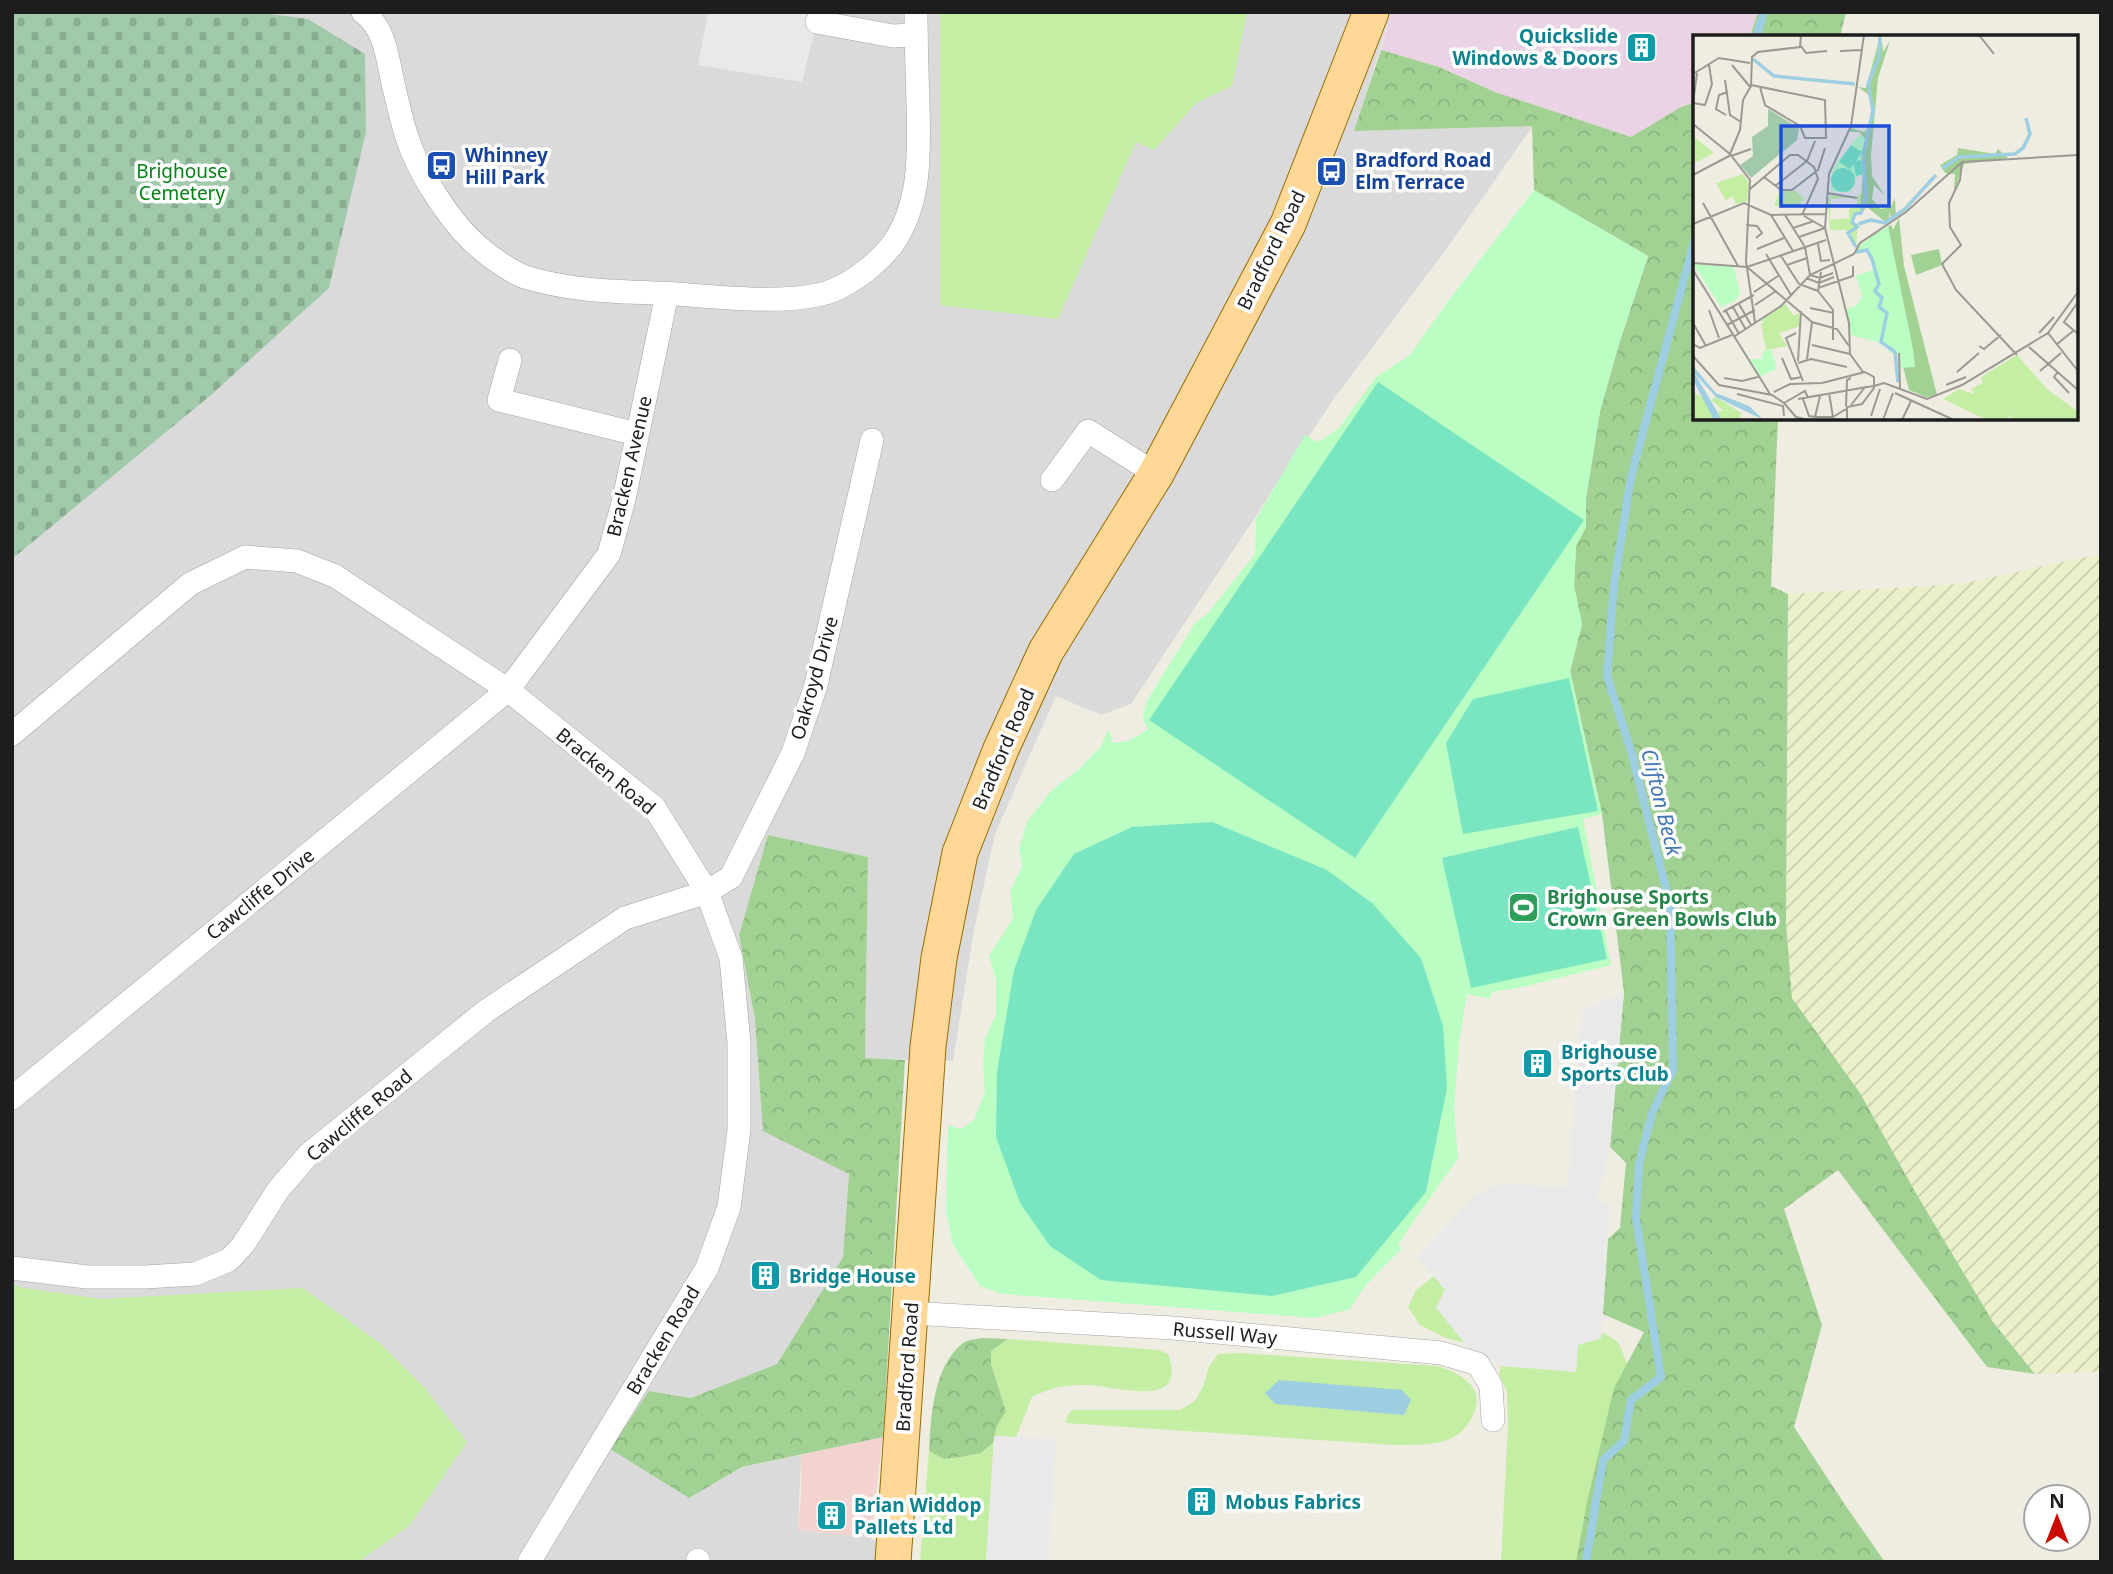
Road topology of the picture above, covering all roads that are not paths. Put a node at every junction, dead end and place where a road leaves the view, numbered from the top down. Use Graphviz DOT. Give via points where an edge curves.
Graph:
graph roads {
  1 [pos="916,12"];
  2 [pos="1371,12"];
  3 [pos="371,14"];
  4 [pos="817,22"];
  5 [pos="916,35"];
  6 [pos="667,294"];
  7 [pos="510,360"];
  8 [pos="637,434"];
  9 [pos="872,440"];
  10 [pos="1156,474"];
  11 [pos="1052,480"];
  12 [pos="508,690"];
  13 [pos="12,734"];
  14 [pos="707,892"];
  15 [pos="12,1098"];
  16 [pos="12,1268"];
  17 [pos="911,1313"];
  18 [pos="1493,1420"];
  19 [pos="529,1562"];
  20 [pos="893,1562"];
  1 -- 5 [label="street"];
  2 -- 10 [label="main road, Bradford Road" via="1288,225"];
  3 -- 6 [label="street" via="386,45 407,136 424,177 480,248 521,276 565,287"];
  4 -- 5 [label="street" via="893,36"];
  5 -- 6 [label="street" via="917,178 908,215 892,245 864,273 833,290 800,298"];
  6 -- 8 [label="street, Bracken Avenue"];
  7 -- 8 [label="street" via="499,400"];
  8 -- 12 [label="street, Bracken Avenue" via="609,554"];
  9 -- 14 [label="street, Oakroyd Drive" via="816,685 793,753 731,877"];
  10 -- 11 [label="street" via="1088,431"];
  10 -- 17 [label="main road, Bradford Road" via="1046,651 960,853 939,958 928,1047"];
  12 -- 13 [label="street, Bracken Road" via="335,576 297,561 245,557 190,584"];
  12 -- 14 [label="street, Bracken Road" via="654,807"];
  12 -- 15 [label="street, Cawcliffe Drive"];
  14 -- 16 [label="street, Cawcliffe Road" via="625,918 486,1011 309,1154 229,1260 195,1274 145,1277 87,1277"];
  14 -- 19 [label="street, Bracken Road" via="731,958 739,1043 739,1130 729,1207 707,1268"];
  17 -- 18 [label="street, Russell Way" via="1173,1328 1441,1353 1478,1364 1491,1386"];
  17 -- 20 [label="main road, Bradford Road"];
}
